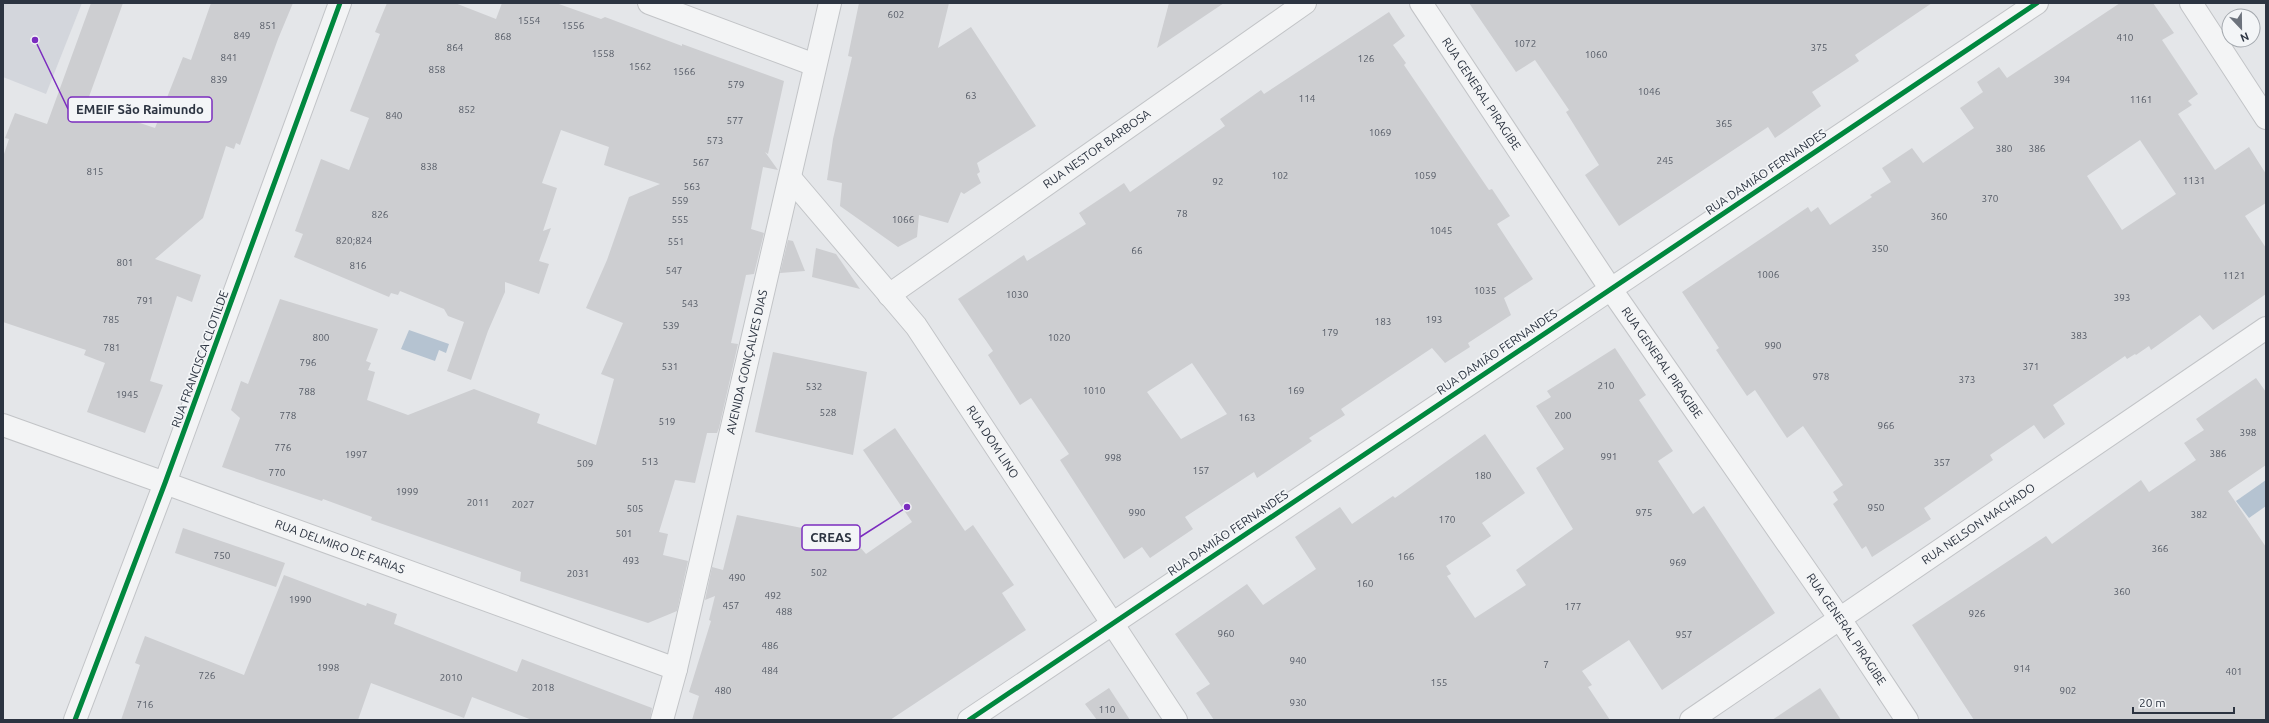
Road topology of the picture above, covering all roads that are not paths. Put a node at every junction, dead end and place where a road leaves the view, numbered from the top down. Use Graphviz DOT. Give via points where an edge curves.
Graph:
graph roads {
  1 [pos="340,3"];
  2 [pos="649,3"];
  3 [pos="830,3"];
  4 [pos="1305,3"];
  5 [pos="1421,3"];
  6 [pos="2037,3"];
  7 [pos="2191,3"];
  8 [pos="815,65"];
  9 [pos="2266,118"];
  10 [pos="791,179"];
  11 [pos="1610,288"];
  12 [pos="889,295"];
  13 [pos="2266,328"];
  14 [pos="3,425"];
  15 [pos="165,483"];
  16 [pos="1840,619"];
  17 [pos="1112,624"];
  18 [pos="676,669"];
  19 [pos="76,720"];
  20 [pos="662,720"];
  21 [pos="969,720"];
  22 [pos="1176,720"];
  23 [pos="1691,720"];
  24 [pos="1907,720"];
  1 -- 15 [label="street, RUA FRANCISCA CLOTILDE"];
  2 -- 8 [label="street"];
  3 -- 8 [label="street, AVENIDA GONÇALVES DIAS"];
  4 -- 12 [label="street, RUA NESTOR BARBOSA"];
  5 -- 11 [label="street, RUA GENERAL PIRAGIBE"];
  6 -- 11 [label="street, RUA DAMIÃO FERNANDES"];
  7 -- 9 [label="street"];
  8 -- 10 [label="street, AVENIDA GONÇALVES DIAS"];
  10 -- 12 [label="street, RUA DOM LINO"];
  10 -- 18 [label="street, AVENIDA GONÇALVES DIAS"];
  11 -- 16 [label="street, RUA GENERAL PIRAGIBE"];
  11 -- 17 [label="street, RUA DAMIÃO FERNANDES"];
  12 -- 17 [label="street, RUA DOM LINO" via="916,326"];
  13 -- 16 [label="street, RUA NELSON MACHADO"];
  14 -- 15 [label="street, RUA DELMIRO DE FARIAS"];
  15 -- 18 [label="street, RUA DELMIRO DE FARIAS"];
  15 -- 19 [label="street, RUA FRANCISCA CLOTILDE"];
  16 -- 23 [label="street, RUA NELSON MACHADO"];
  16 -- 24 [label="street, RUA GENERAL PIRAGIBE"];
  17 -- 21 [label="street, RUA DAMIÃO FERNANDES"];
  17 -- 22 [label="street, RUA DOM LINO"];
  18 -- 20 [label="street, AVENIDA GONÇALVES DIAS"];
}
